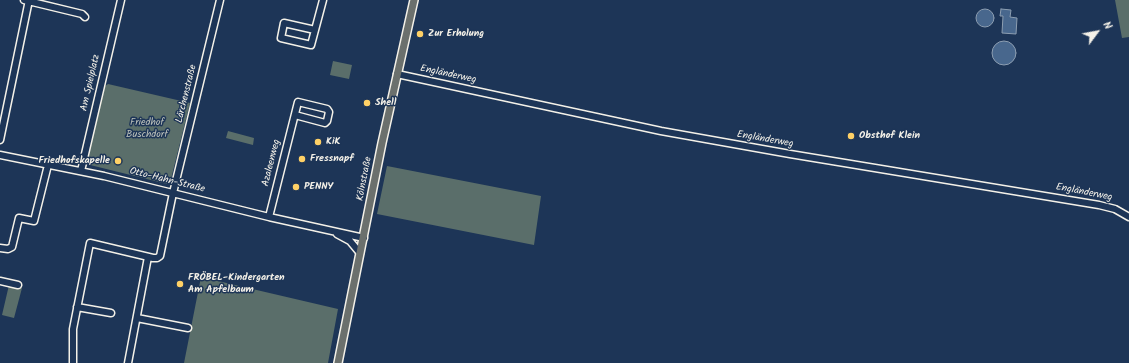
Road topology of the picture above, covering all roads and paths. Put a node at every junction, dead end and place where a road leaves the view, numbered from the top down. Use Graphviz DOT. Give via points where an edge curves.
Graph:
graph roads {
  1 [pos="121,0"];
  2 [pos="220,0"];
  3 [pos="323,0"];
  4 [pos="414,0"];
  5 [pos="27,1"];
  6 [pos="85,17"];
  7 [pos="315,30"];
  8 [pos="397,74"];
  9 [pos="295,115"];
  10 [pos="0,140"];
  11 [pos="0,155"];
  12 [pos="48,165"];
  13 [pos="81,171"];
  14 [pos="173,193"];
  15 [pos="269,216"];
  16 [pos="1129,217"];
  17 [pos="329,230"];
  18 [pos="364,238"];
  19 [pos="0,248"];
  20 [pos="360,253"];
  21 [pos="148,257"];
  22 [pos="0,281"];
  23 [pos="18,285"];
  24 [pos="77,307"];
  25 [pos="111,313"];
  26 [pos="137,318"];
  27 [pos="188,328"];
  28 [pos="73,363"];
  29 [pos="128,363"];
  30 [pos="338,363"];
  1 -- 13 [label="street, Am Spielplatz"];
  2 -- 14 [label="street, Lärchenstraße"];
  3 -- 7 [label="street"];
  4 -- 8 [label="main road, Kölnstraße"];
  5 -- 6 [label="street" via="82,14"];
  5 -- 10 [label="street"];
  7 -- 7 [label="street" via="311,46 281,38 284,23"];
  8 -- 16 [label="street, Engländerweg" via="661,132 1099,205"];
  8 -- 18 [label="main road, Kölnstraße"];
  9 -- 9 [label="street, Azaleenweg" via="325,122 329,112 327,109 298,102"];
  9 -- 15 [label="street, Azaleenweg"];
  11 -- 12 [label="street, Otto-Hahn-Straße"];
  12 -- 13 [label="street, Otto-Hahn-Straße"];
  12 -- 19 [label="street" via="34,221 19,218 12,246 8,250"];
  13 -- 14 [label="street, Otto-Hahn-Straße"];
  14 -- 15 [label="street, Otto-Hahn-Straße"];
  14 -- 21 [label="street, Lärchenstraße" via="160,256"];
  15 -- 17 [label="street, Otto-Hahn-Straße"];
  17 -- 18 [label="street, Otto-Hahn-Straße"];
  17 -- 20 [label="street, Otto-Hahn-Straße" via="350,241"];
  18 -- 20 [label="main road, Kölnstraße"];
  20 -- 30 [label="main road, Kölnstraße"];
  21 -- 24 [label="street" via="90,243"];
  21 -- 26 [label="street"];
  22 -- 23 [label="street"];
  24 -- 25 [label="street"];
  24 -- 28 [label="street" via="73,329"];
  26 -- 27 [label="street"];
  26 -- 29 [label="street"];
}
